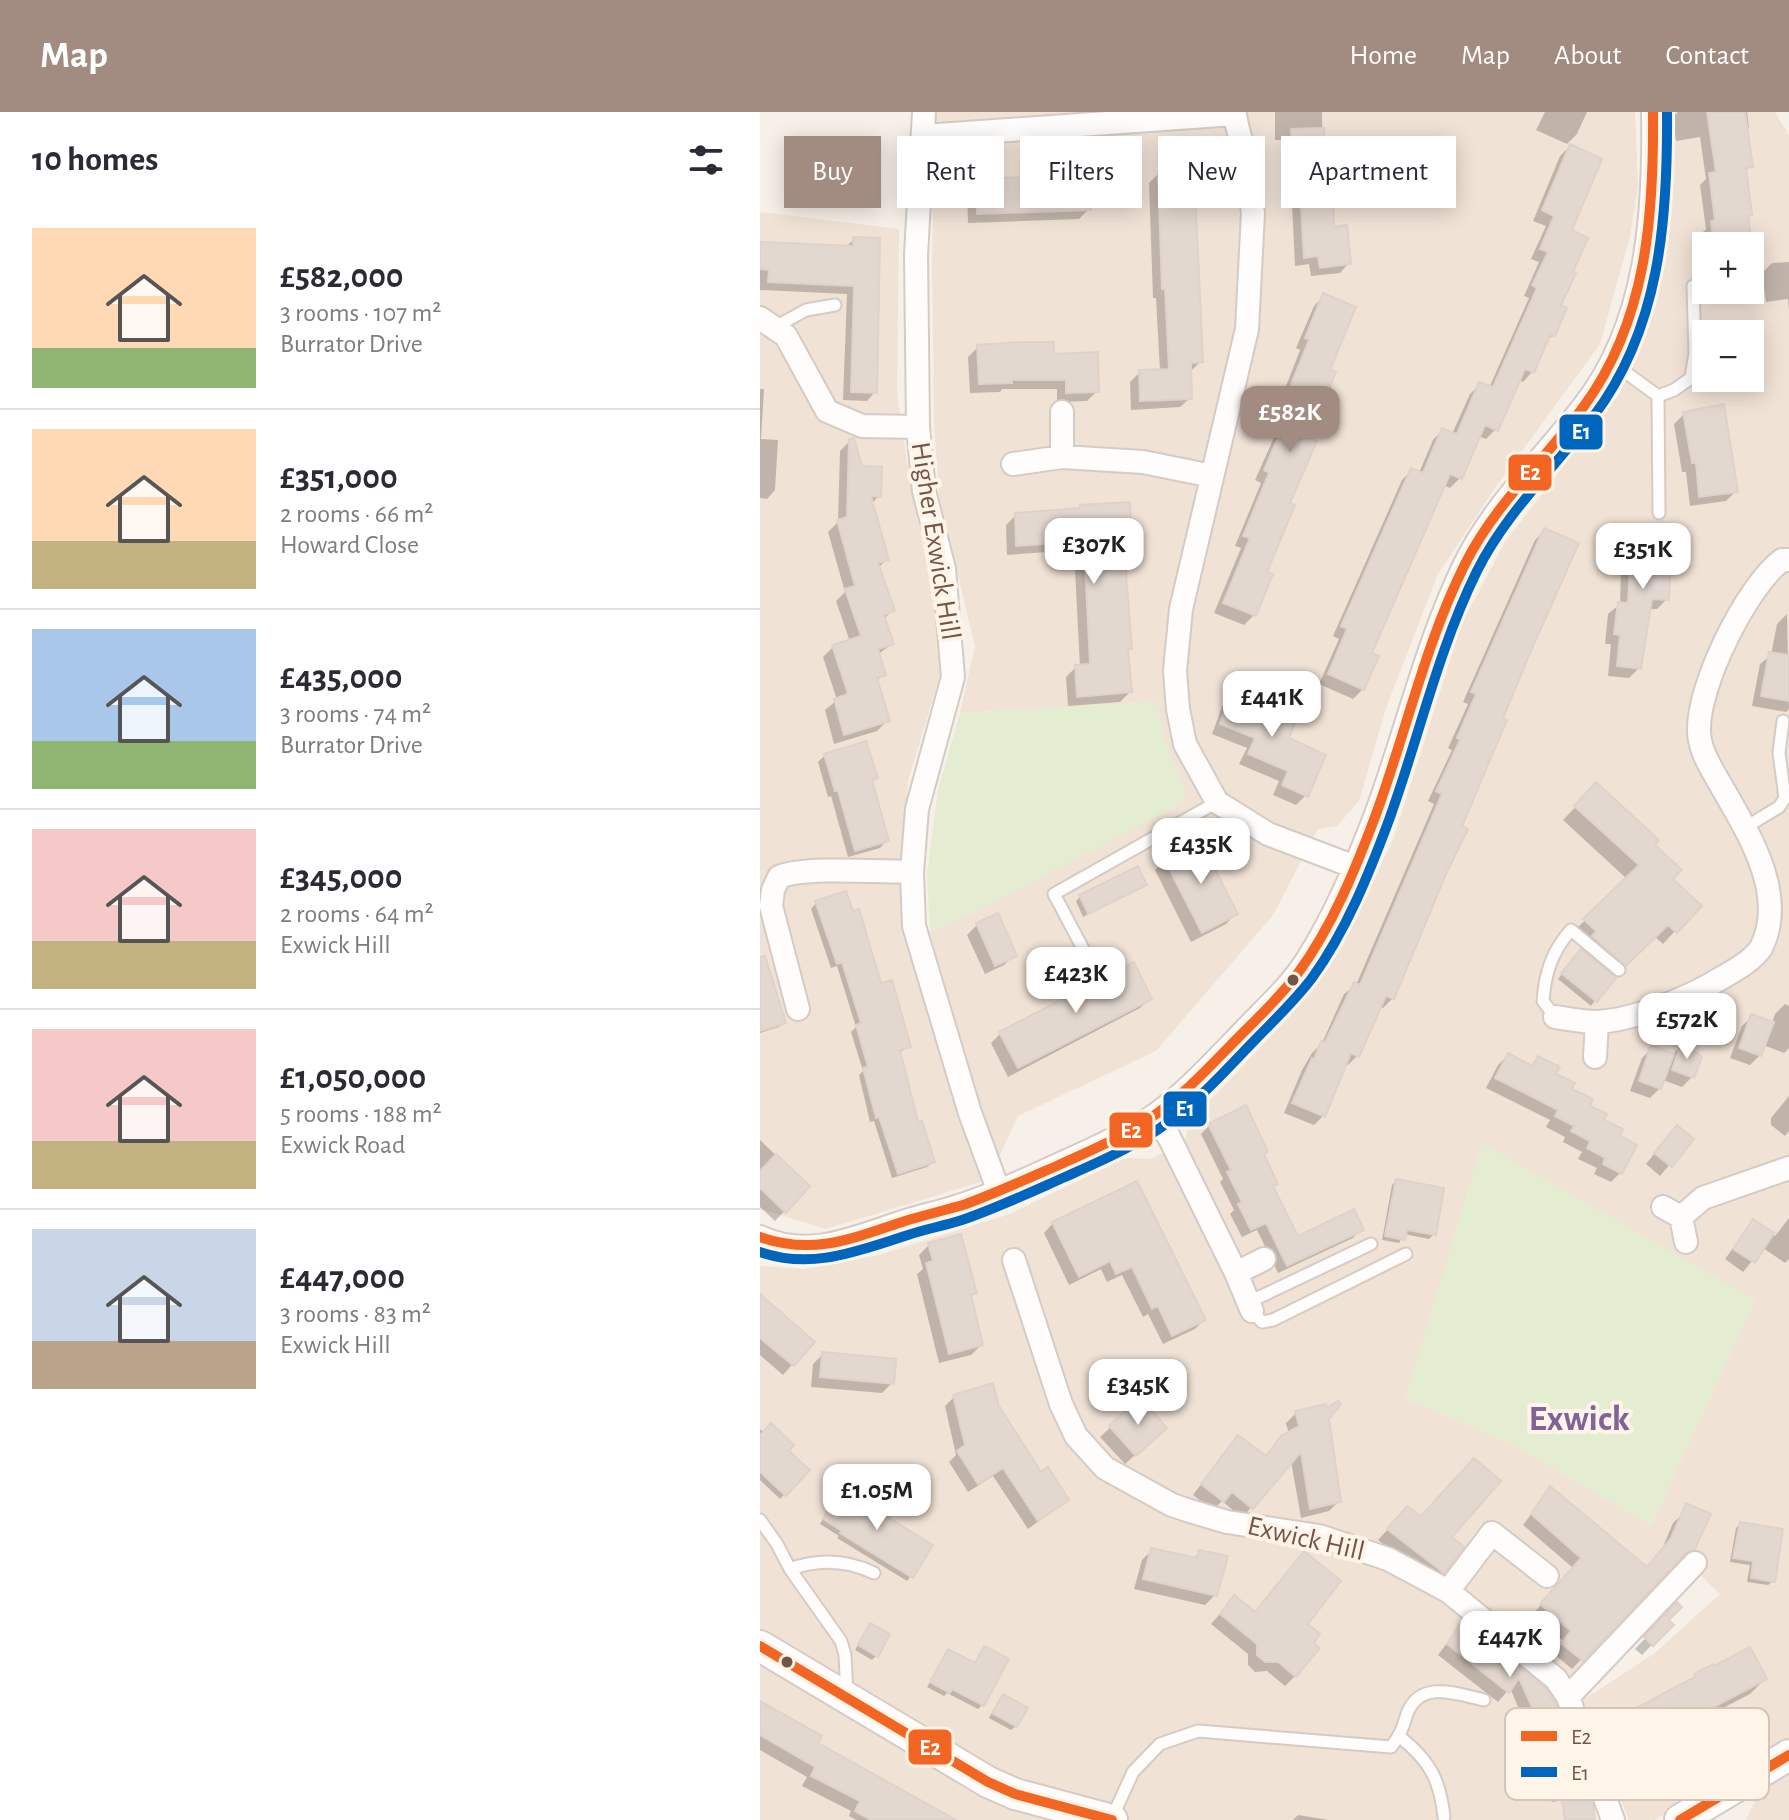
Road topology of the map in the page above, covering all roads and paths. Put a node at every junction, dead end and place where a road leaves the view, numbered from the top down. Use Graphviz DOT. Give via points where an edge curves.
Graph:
graph roads {
  1 [pos="924,112"];
  2 [pos="1653,112"];
  3 [pos="1234,113"];
  4 [pos="924,136"];
  5 [pos="919,208"];
  6 [pos="1694,304"];
  7 [pos="835,305"];
  8 [pos="768,323"];
  9 [pos="1613,363"];
  10 [pos="1658,396"];
  11 [pos="1062,412"];
  12 [pos="918,427"];
  13 [pos="1062,457"];
  14 [pos="1013,464"];
  15 [pos="1212,476"];
  16 [pos="1659,513"];
  17 [pos="1789,560"];
  18 [pos="1783,721"];
  19 [pos="1217,802"];
  20 [pos="1746,827"];
  21 [pos="1355,867"];
  22 [pos="912,872"];
  23 [pos="1089,960"];
  24 [pos="1619,970"];
  25 [pos="798,1009"];
  26 [pos="1555,1017"];
  27 [pos="1597,1022"];
  28 [pos="1595,1057"];
  29 [pos="1154,1116"];
  30 [pos="1789,1168"];
  31 [pos="999,1192"];
  32 [pos="760,1237"];
  33 [pos="1686,1242"];
  34 [pos="1371,1244"];
  35 [pos="1406,1254"];
  36 [pos="1264,1259"];
  37 [pos="1014,1260"];
  38 [pos="1236,1273"];
  39 [pos="1250,1307"];
  40 [pos="760,1520"];
  41 [pos="1695,1563"];
  42 [pos="790,1569"];
  43 [pos="874,1573"];
  44 [pos="1547,1576"];
  45 [pos="1448,1591"];
  46 [pos="760,1646"];
  47 [pos="1568,1697"];
  48 [pos="847,1699"];
  49 [pos="1484,1700"];
  50 [pos="1572,1708"];
  51 [pos="1400,1737"];
  52 [pos="1789,1755"];
  53 [pos="1769,1768"];
  54 [pos="1606,1800"];
  55 [pos="1720,1800"];
  56 [pos="1695,1816"];
  57 [pos="1444,1817"];
  58 [pos="1112,1820"];
  59 [pos="1613,1820"];
  1 -- 4 [label="street, Higher Exwick Hill"];
  2 -- 9 [label="street" via="1639,294"];
  3 -- 4 [label="street"];
  3 -- 15 [label="street" via="1253,213 1252,267 1247,329"];
  5 -- 12 [label="street, Higher Exwick Hill"];
  6 -- 10 [label="lane" via="1691,378"];
  7 -- 8 [label="lane"];
  8 -- 12 [label="street" via="786,336 827,411 862,426"];
  9 -- 10 [label="lane"];
  9 -- 21 [label="street" via="1489,522 1468,558"];
  10 -- 16 [label="lane"];
  11 -- 13 [label="street"];
  12 -- 22 [label="street, Higher Exwick Hill" via="924,491 944,569 953,677 917,809"];
  13 -- 14 [label="street"];
  13 -- 15 [label="street" via="1143,462"];
  15 -- 19 [label="street" via="1181,609 1175,671 1185,744"];
  17 -- 20 [label="street" via="1782,560 1760,581 1732,625 1689,735"];
  18 -- 20 [label="lane" via="1779,753 1785,798"];
  19 -- 21 [label="street" via="1268,834"];
  19 -- 23 [label="lane" via="1054,894"];
  20 -- 27 [label="street" via="1773,890 1771,932 1760,949 1745,964 1687,997"];
  21 -- 29 [label="street" via="1305,962 1278,998"];
  22 -- 25 [label="street" via="779,877 771,906"];
  22 -- 31 [label="street, Higher Exwick Hill" via="914,926"];
  24 -- 26 [label="lane" via="1571,930 1548,965 1543,1001"];
  26 -- 27 [label="street"];
  27 -- 28 [label="street"];
  29 -- 31 [label="street"];
  29 -- 38 [label="street"];
  30 -- 33 [label="street" via="1672,1212"];
  31 -- 32 [label="street" via="827,1245 803,1249"];
  34 -- 39 [label="lane"];
  35 -- 39 [label="lane" via="1273,1320 1262,1322"];
  36 -- 38 [label="street"];
  37 -- 45 [label="street, Exwick Hill" via="1061,1404 1076,1436 1105,1468 1172,1505 1227,1522 1319,1536 1388,1559"];
  38 -- 39 [label="street"];
  40 -- 42 [label="lane"];
  41 -- 47 [label="street"];
  42 -- 43 [label="lane" via="838,1562"];
  42 -- 48 [label="lane" via="841,1641"];
  44 -- 45 [label="street" via="1492,1533"];
  45 -- 47 [label="street, Exwick Hill" via="1556,1679"];
  46 -- 48 [label="street"];
  47 -- 50 [label="street, Exwick Hill"];
  48 -- 58 [label="street" via="988,1782"];
  49 -- 51 [label="lane" via="1441,1690 1421,1694 1409,1709"];
  51 -- 57 [label="lane" via="1421,1754 1441,1791"];
  51 -- 58 [label="lane" via="1391,1747 1198,1731 1160,1744 1133,1772"];
  52 -- 53 [label="street"];
  54 -- 59 [label="street, Exwick Hill"];
  55 -- 56 [label="street"];
}
